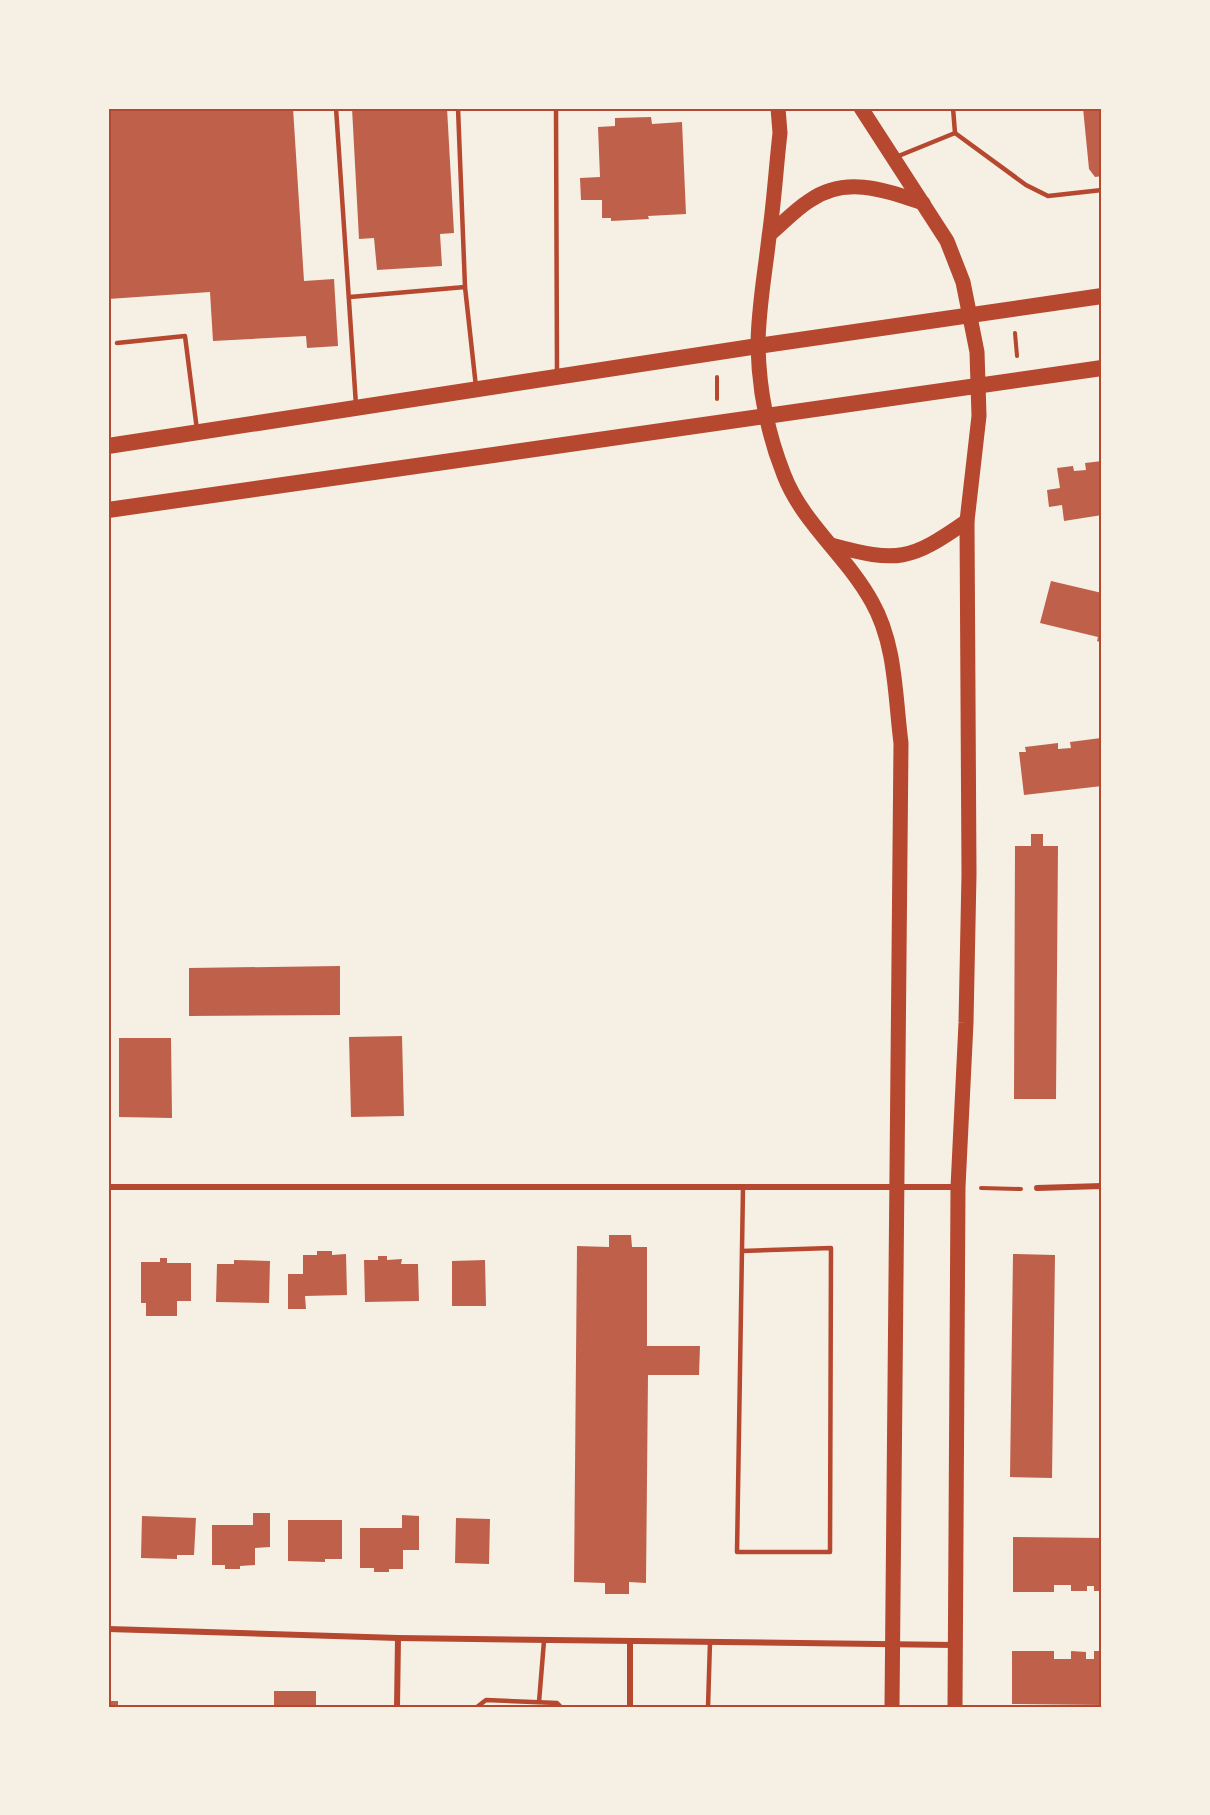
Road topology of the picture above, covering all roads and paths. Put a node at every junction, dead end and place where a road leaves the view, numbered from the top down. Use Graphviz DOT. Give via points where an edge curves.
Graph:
graph roads {
  1 [pos="336,108"];
  2 [pos="458,108"];
  3 [pos="556,108"];
  4 [pos="778,108"];
  5 [pos="861,108"];
  6 [pos="953,108"];
  7 [pos="955,133"];
  8 [pos="893,159"];
  9 [pos="1102,189"];
  10 [pos="923,203"];
  11 [pos="770,234"];
  12 [pos="465,287"];
  13 [pos="1102,296"];
  14 [pos="350,297"];
  15 [pos="971,315"];
  16 [pos="1015,331"];
  17 [pos="117,343"];
  18 [pos="758,346"];
  19 [pos="1017,365"];
  20 [pos="1102,368"];
  21 [pos="717,376"];
  22 [pos="557,377"];
  23 [pos="979,385"];
  24 [pos="476,389"];
  25 [pos="356,407"];
  26 [pos="717,407"];
  27 [pos="767,416"];
  28 [pos="198,432"];
  29 [pos="108,446"];
  30 [pos="108,510"];
  31 [pos="967,521"];
  32 [pos="831,545"];
  33 [pos="108,1186"];
  34 [pos="1102,1186"];
  35 [pos="896,1187"];
  36 [pos="958,1187"];
  37 [pos="743,1188"];
  38 [pos="1037,1188"];
  39 [pos="742,1251"];
  40 [pos="108,1629"];
  41 [pos="399,1638"];
  42 [pos="544,1641"];
  43 [pos="630,1642"];
  44 [pos="710,1642"];
  45 [pos="955,1645"];
  46 [pos="894,1646"];
  47 [pos="539,1702"];
  48 [pos="397,1707"];
  49 [pos="477,1707"];
  50 [pos="561,1707"];
  51 [pos="630,1707"];
  52 [pos="708,1707"];
  53 [pos="892,1707"];
  54 [pos="954,1707"];
  1 -- 14 [label="lane"];
  2 -- 12 [label="lane"];
  3 -- 22 [label="lane"];
  4 -- 11 [label="main road" via="780,133"];
  5 -- 8 [label="main road"];
  6 -- 7 [label="lane"];
  7 -- 8 [label="lane"];
  7 -- 9 [label="lane" via="1026,185 1048,196"];
  8 -- 10 [label="main road"];
  10 -- 11 [label="main road" via="872,188 848,186 809,200"];
  10 -- 15 [label="main road" via="947,241"];
  11 -- 18 [label="main road"];
  12 -- 14 [label="lane"];
  12 -- 24 [label="lane"];
  13 -- 15 [label="highway"];
  14 -- 25 [label="lane"];
  15 -- 18 [label="highway"];
  15 -- 23 [label="main road"];
  16 -- 19 [label="path"];
  17 -- 28 [label="lane" via="185,336"];
  18 -- 22 [label="highway"];
  18 -- 27 [label="main road"];
  20 -- 23 [label="highway"];
  21 -- 26 [label="path"];
  22 -- 24 [label="highway"];
  23 -- 27 [label="highway"];
  23 -- 31 [label="main road" via="977,450"];
  24 -- 25 [label="highway"];
  25 -- 28 [label="highway"];
  27 -- 30 [label="highway"];
  27 -- 32 [label="main road" via="785,478 809,521"];
  28 -- 29 [label="highway"];
  31 -- 32 [label="main road" via="927,548 900,556 867,555"];
  31 -- 36 [label="main road" via="968,908"];
  32 -- 35 [label="main road" via="861,584 880,618 890,651 901,743"];
  33 -- 37 [label="street"];
  34 -- 38 [label="street"];
  35 -- 36 [label="street"];
  35 -- 37 [label="street"];
  35 -- 46 [label="main road"];
  36 -- 38 [label="path"];
  36 -- 45 [label="main road"];
  37 -- 39 [label="lane"];
  39 -- 39 [label="lane" via="737,1552 830,1552 831,1248"];
  40 -- 41 [label="street"];
  41 -- 42 [label="street"];
  41 -- 48 [label="street"];
  42 -- 43 [label="street"];
  42 -- 47 [label="lane"];
  43 -- 44 [label="street"];
  43 -- 51 [label="street"];
  44 -- 46 [label="street"];
  44 -- 52 [label="lane"];
  45 -- 46 [label="street"];
  45 -- 54 [label="main road"];
  46 -- 53 [label="main road"];
  47 -- 49 [label="lane" via="486,1700"];
  47 -- 50 [label="lane" via="557,1703"];
}
